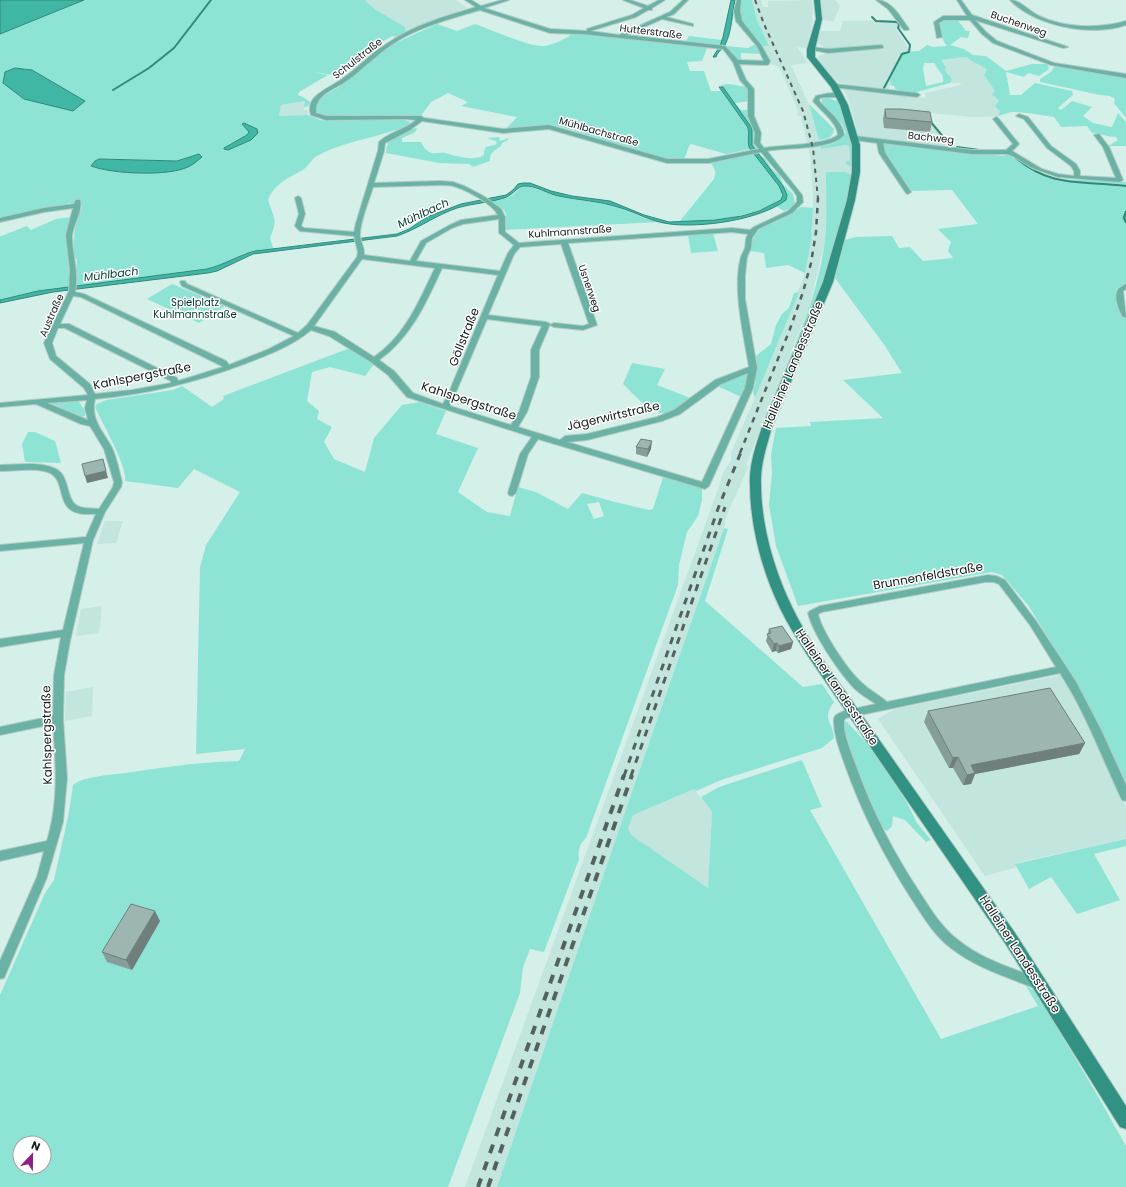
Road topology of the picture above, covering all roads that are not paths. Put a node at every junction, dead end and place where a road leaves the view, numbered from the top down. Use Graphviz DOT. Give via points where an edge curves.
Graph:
graph roads {
  1 [pos="467,0"];
  2 [pos="507,0"];
  3 [pos="625,0"];
  4 [pos="663,0"];
  5 [pos="686,0"];
  6 [pos="739,0"];
  7 [pos="817,0"];
  8 [pos="878,0"];
  9 [pos="959,0"];
  10 [pos="1012,0"];
  11 [pos="480,8"];
  12 [pos="650,9"];
  13 [pos="969,17"];
  14 [pos="662,18"];
  15 [pos="1126,23"];
  16 [pos="691,25"];
  17 [pos="906,29"];
  18 [pos="583,32"];
  19 [pos="620,36"];
  20 [pos="939,37"];
  21 [pos="881,47"];
  22 [pos="1064,47"];
  23 [pos="811,49"];
  24 [pos="736,62"];
  25 [pos="1126,76"];
  26 [pos="837,91"];
  27 [pos="917,95"];
  28 [pos="1019,116"];
  29 [pos="421,118"];
  30 [pos="996,119"];
  31 [pos="1096,135"];
  32 [pos="854,138"];
  33 [pos="880,142"];
  34 [pos="759,150"];
  35 [pos="1006,152"];
  36 [pos="1077,178"];
  37 [pos="370,185"];
  38 [pos="908,192"];
  39 [pos="298,198"];
  40 [pos="502,217"];
  41 [pos="0,220"];
  42 [pos="752,232"];
  43 [pos="358,237"];
  44 [pos="564,242"];
  45 [pos="518,245"];
  46 [pos="360,257"];
  47 [pos="412,263"];
  48 [pos="439,267"];
  49 [pos="502,273"];
  50 [pos="183,282"];
  51 [pos="1126,286"];
  52 [pos="72,290"];
  53 [pos="1126,315"];
  54 [pos="484,317"];
  55 [pos="554,325"];
  56 [pos="55,326"];
  57 [pos="310,327"];
  58 [pos="299,336"];
  59 [pos="374,360"];
  60 [pos="228,368"];
  61 [pos="753,368"];
  62 [pos="175,384"];
  63 [pos="92,397"];
  64 [pos="37,401"];
  65 [pos="0,405"];
  66 [pos="444,407"];
  67 [pos="93,424"];
  68 [pos="513,429"];
  69 [pos="537,435"];
  70 [pos="562,442"];
  71 [pos="0,468"];
  72 [pos="512,493"];
  73 [pos="102,512"];
  74 [pos="89,540"];
  75 [pos="0,548"];
  76 [pos="66,633"];
  77 [pos="0,642"];
  78 [pos="1062,669"];
  79 [pos="884,706"];
  80 [pos="854,714"];
  81 [pos="58,719"];
  82 [pos="0,730"];
  83 [pos="1126,797"];
  84 [pos="52,845"];
  85 [pos="0,856"];
  86 [pos="0,974"];
  87 [pos="1040,985"];
  88 [pos="1126,1121"];
  1 -- 11 [label="street, Hutterstraße"];
  2 -- 11 [label="street, Schulstraße"];
  3 -- 12 [label="street"];
  4 -- 12 [label="street"];
  5 -- 14 [label="street" via="675,11"];
  6 -- 24 [label="street" via="739,22 759,46 767,63"];
  7 -- 23 [label="main road" via="818,24"];
  8 -- 17 [label="street" via="893,11"];
  9 -- 13 [label="street"];
  10 -- 15 [label="street" via="1029,13 1057,25 1106,29"];
  11 -- 18 [label="street, Hutterstraße" via="542,30"];
  11 -- 29 [label="street, Schulstraße" via="420,28 386,46 345,80 316,98 312,110 316,116 326,118"];
  12 -- 18 [label="street"];
  13 -- 20 [label="street, Buchenweg" via="943,18 936,23"];
  13 -- 22 [label="street, Buchenweg"];
  13 -- 25 [label="street" via="995,42 1053,64"];
  14 -- 16 [label="street"];
  14 -- 19 [label="street"];
  18 -- 19 [label="street, Hutterstraße"];
  19 -- 24 [label="street, Hutterstraße" via="724,48"];
  21 -- 23 [label="street" via="828,51"];
  23 -- 26 [label="main road, Halleiner Landesstraße" via="813,61"];
  24 -- 34 [label="street, Hutterstraße" via="743,80 752,89 750,116 758,133"];
  26 -- 27 [label="street"];
  26 -- 32 [label="main road, Halleiner Landesstraße"];
  26 -- 34 [label="street, Mühlbachstraße" via="818,97 816,101 840,127 841,135 837,139 826,143"];
  28 -- 36 [label="street" via="1026,118 1049,147 1074,165"];
  29 -- 34 [label="street, Mühlbachstraße" via="503,131 549,127 673,161 701,162"];
  29 -- 37 [label="street" via="415,125 382,142"];
  30 -- 35 [label="street" via="1016,144"];
  31 -- 36 [label="street, Bachweg" via="1106,147 1120,180"];
  32 -- 33 [label="street, Bachweg"];
  32 -- 80 [label="main road, Halleiner Landesstraße" via="857,164 854,185 828,282 767,427 760,450 755,483 759,522 777,588 812,653"];
  33 -- 35 [label="street, Bachweg" via="972,152"];
  33 -- 38 [label="street" via="882,153"];
  34 -- 42 [label="street" via="795,189 800,196 800,202 790,212"];
  35 -- 36 [label="street, Bachweg" via="1017,155 1045,172 1065,178"];
  37 -- 40 [label="street" via="462,186 499,210"];
  37 -- 43 [label="street" via="359,223"];
  39 -- 43 [label="street" via="302,214 298,226 302,230"];
  40 -- 45 [label="street" via="502,233"];
  40 -- 47 [label="street" via="461,222 450,227 423,242"];
  41 -- 52 [label="street, Austraße" via="77,203 69,236 73,270"];
  42 -- 44 [label="street, Kuhlmannstraße" via="732,230"];
  42 -- 61 [label="street" via="744,257 742,299"];
  43 -- 46 [label="street"];
  44 -- 45 [label="street, Kuhlmannstraße"];
  44 -- 55 [label="street, Usnerweg" via="593,325 583,328"];
  45 -- 49 [label="street, Kuhlmannstraße" via="511,253"];
  46 -- 47 [label="street"];
  46 -- 57 [label="street"];
  47 -- 48 [label="street"];
  48 -- 49 [label="street"];
  48 -- 59 [label="street" via="406,332"];
  49 -- 54 [label="street, Göllstraße"];
  50 -- 58 [label="street" via="184,285"];
  51 -- 53 [label="street" via="1120,290 1119,298"];
  52 -- 56 [label="street, Austraße"];
  52 -- 60 [label="street" via="223,363"];
  54 -- 66 [label="street, Göllstraße" via="448,404"];
  54 -- 68 [label="street" via="546,324 535,350 535,377 523,412"];
  56 -- 62 [label="street" via="66,326 174,380"];
  56 -- 63 [label="street, Austraße" via="48,343 53,357 86,386"];
  57 -- 58 [label="street, Kahlspergstraße"];
  57 -- 59 [label="street, Kahlspergstraße" via="332,334"];
  58 -- 60 [label="street, Kahlspergstraße" via="265,354"];
  59 -- 66 [label="street, Kahlspergstraße" via="391,373 410,395"];
  60 -- 62 [label="street, Kahlspergstraße"];
  61 -- 70 [label="street, Jägerwirtstraße" via="718,382 677,412 656,420 587,437 565,439"];
  61 -- 70 [label="street, Kahlspergstraße" via="749,388 705,486"];
  62 -- 63 [label="street, Kahlspergstraße"];
  63 -- 64 [label="street"];
  63 -- 67 [label="street, Kahlspergstraße" via="89,408"];
  64 -- 65 [label="street"];
  64 -- 67 [label="street"];
  66 -- 68 [label="street, Kahlspergstraße"];
  67 -- 73 [label="street, Kahlspergstraße" via="108,449 118,482"];
  68 -- 69 [label="street, Kahlspergstraße"];
  69 -- 70 [label="street, Kahlspergstraße"];
  69 -- 72 [label="street" via="524,454"];
  71 -- 73 [label="street" via="54,471 61,478 68,502 75,508"];
  73 -- 74 [label="street, Kahlspergstraße"];
  74 -- 75 [label="street"];
  74 -- 76 [label="street, Kahlspergstraße"];
  76 -- 77 [label="street"];
  76 -- 81 [label="street, Kahlspergstraße" via="59,675"];
  78 -- 79 [label="street"];
  78 -- 79 [label="street, Brunnenfeldstraße" via="1029,617 1002,582 994,578 815,611 815,621 840,663 857,685"];
  78 -- 83 [label="street" via="1085,707"];
  79 -- 80 [label="street"];
  80 -- 87 [label="main road, Halleiner Landesstraße"];
  80 -- 87 [label="street" via="839,718 838,722 863,799 882,839 925,909 942,932 956,945"];
  81 -- 82 [label="street"];
  81 -- 84 [label="street, Kahlspergstraße" via="62,778 58,822"];
  84 -- 85 [label="street"];
  84 -- 86 [label="street, Kahlspergstraße" via="42,877"];
  87 -- 88 [label="main road, Halleiner Landesstraße"];
}
